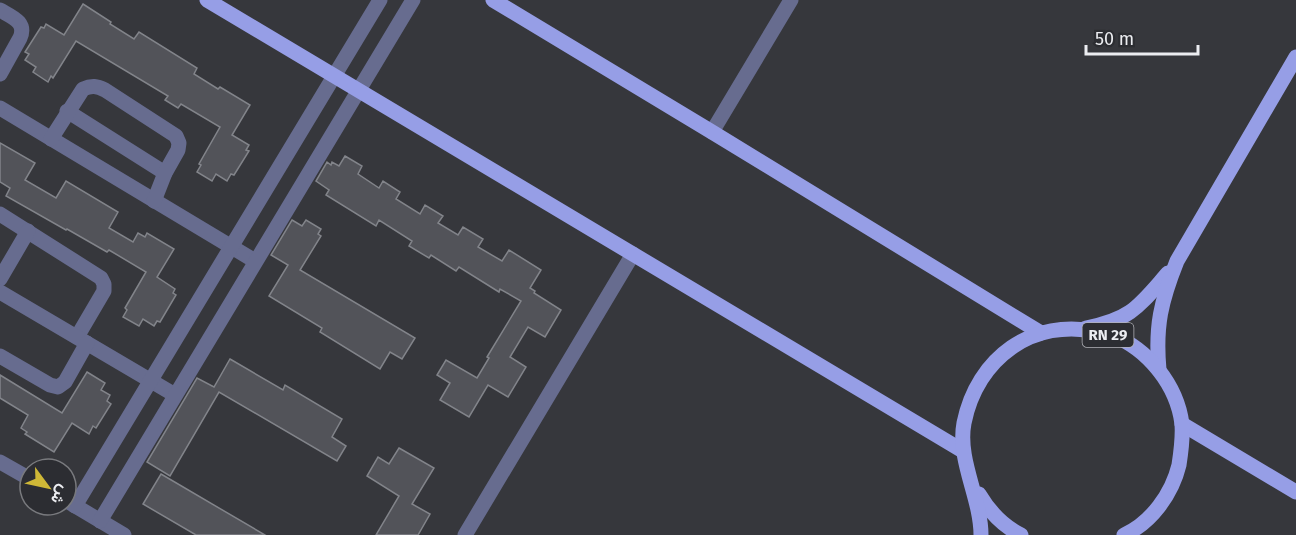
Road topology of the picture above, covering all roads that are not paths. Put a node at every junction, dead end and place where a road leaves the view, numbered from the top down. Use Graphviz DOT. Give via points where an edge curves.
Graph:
graph roads {
  1 [pos="207,0"];
  2 [pos="380,0"];
  3 [pos="413,0"];
  4 [pos="493,0"];
  5 [pos="791,0"];
  6 [pos="0,10"];
  7 [pos="1296,57"];
  8 [pos="0,74"];
  9 [pos="334,76"];
  10 [pos="359,91"];
  11 [pos="0,108"];
  12 [pos="68,111"];
  13 [pos="712,132"];
  14 [pos="51,139"];
  15 [pos="165,173"];
  16 [pos="154,201"];
  17 [pos="0,214"];
  18 [pos="28,231"];
  19 [pos="230,246"];
  20 [pos="633,254"];
  21 [pos="255,261"];
  22 [pos="1178,261"];
  23 [pos="0,279"];
  24 [pos="0,292"];
  25 [pos="1083,329"];
  26 [pos="1041,333"];
  27 [pos="82,340"];
  28 [pos="0,356"];
  29 [pos="1159,370"];
  30 [pos="150,379"];
  31 [pos="174,395"];
  32 [pos="1182,424"];
  33 [pos="963,451"];
  34 [pos="0,462"];
  35 [pos="18,472"];
  36 [pos="972,484"];
  37 [pos="78,491"];
  38 [pos="1296,492"];
  39 [pos="78,508"];
  40 [pos="100,521"];
  41 [pos="124,535"];
  42 [pos="465,535"];
  43 [pos="981,535"];
  44 [pos="1021,535"];
  45 [pos="1124,535"];
  1 -- 9 [label="main road"];
  2 -- 9 [label="street"];
  3 -- 10 [label="street"];
  4 -- 13 [label="main road"];
  5 -- 13 [label="street"];
  6 -- 8 [label="street" via="20,23 22,33"];
  7 -- 22 [label="main road, RN 29"];
  9 -- 10 [label="main road"];
  9 -- 19 [label="street"];
  10 -- 20 [label="main road"];
  10 -- 21 [label="street"];
  11 -- 14 [label="street"];
  12 -- 14 [label="street"];
  12 -- 15 [label="street"];
  12 -- 15 [label="street" via="83,89 99,86 171,131 179,142 178,150"];
  13 -- 26 [label="main road"];
  14 -- 16 [label="street"];
  15 -- 16 [label="street"];
  16 -- 19 [label="street"];
  17 -- 18 [label="street"];
  18 -- 23 [label="street"];
  18 -- 27 [label="street" via="101,278 104,284"];
  19 -- 21 [label="street"];
  19 -- 30 [label="street"];
  20 -- 33 [label="main road"];
  20 -- 42 [label="street"];
  21 -- 31 [label="street"];
  22 -- 25 [label="main road, RN 29" via="1127,315"];
  22 -- 29 [label="main road, RN 29" via="1160,313"];
  24 -- 27 [label="street"];
  25 -- 26 [label="main road, RN 29"];
  25 -- 29 [label="main road, RN 29" via="1112,335 1138,349"];
  26 -- 33 [label="main road, RN 29" via="997,358 981,378 969,401"];
  27 -- 28 [label="street" via="65,382 58,387"];
  27 -- 30 [label="street"];
  29 -- 32 [label="main road, RN 29" via="1174,395"];
  30 -- 31 [label="street"];
  30 -- 37 [label="street"];
  31 -- 40 [label="street"];
  32 -- 38 [label="main road"];
  32 -- 45 [label="main road, RN 29" via="1177,474 1166,497 1150,517"];
  33 -- 36 [label="main road, RN 29"];
  34 -- 35 [label="street"];
  36 -- 43 [label="main road, RN 29"];
  36 -- 44 [label="main road, RN 29" via="989,510"];
  39 -- 40 [label="street"];
  40 -- 41 [label="street"];
}
